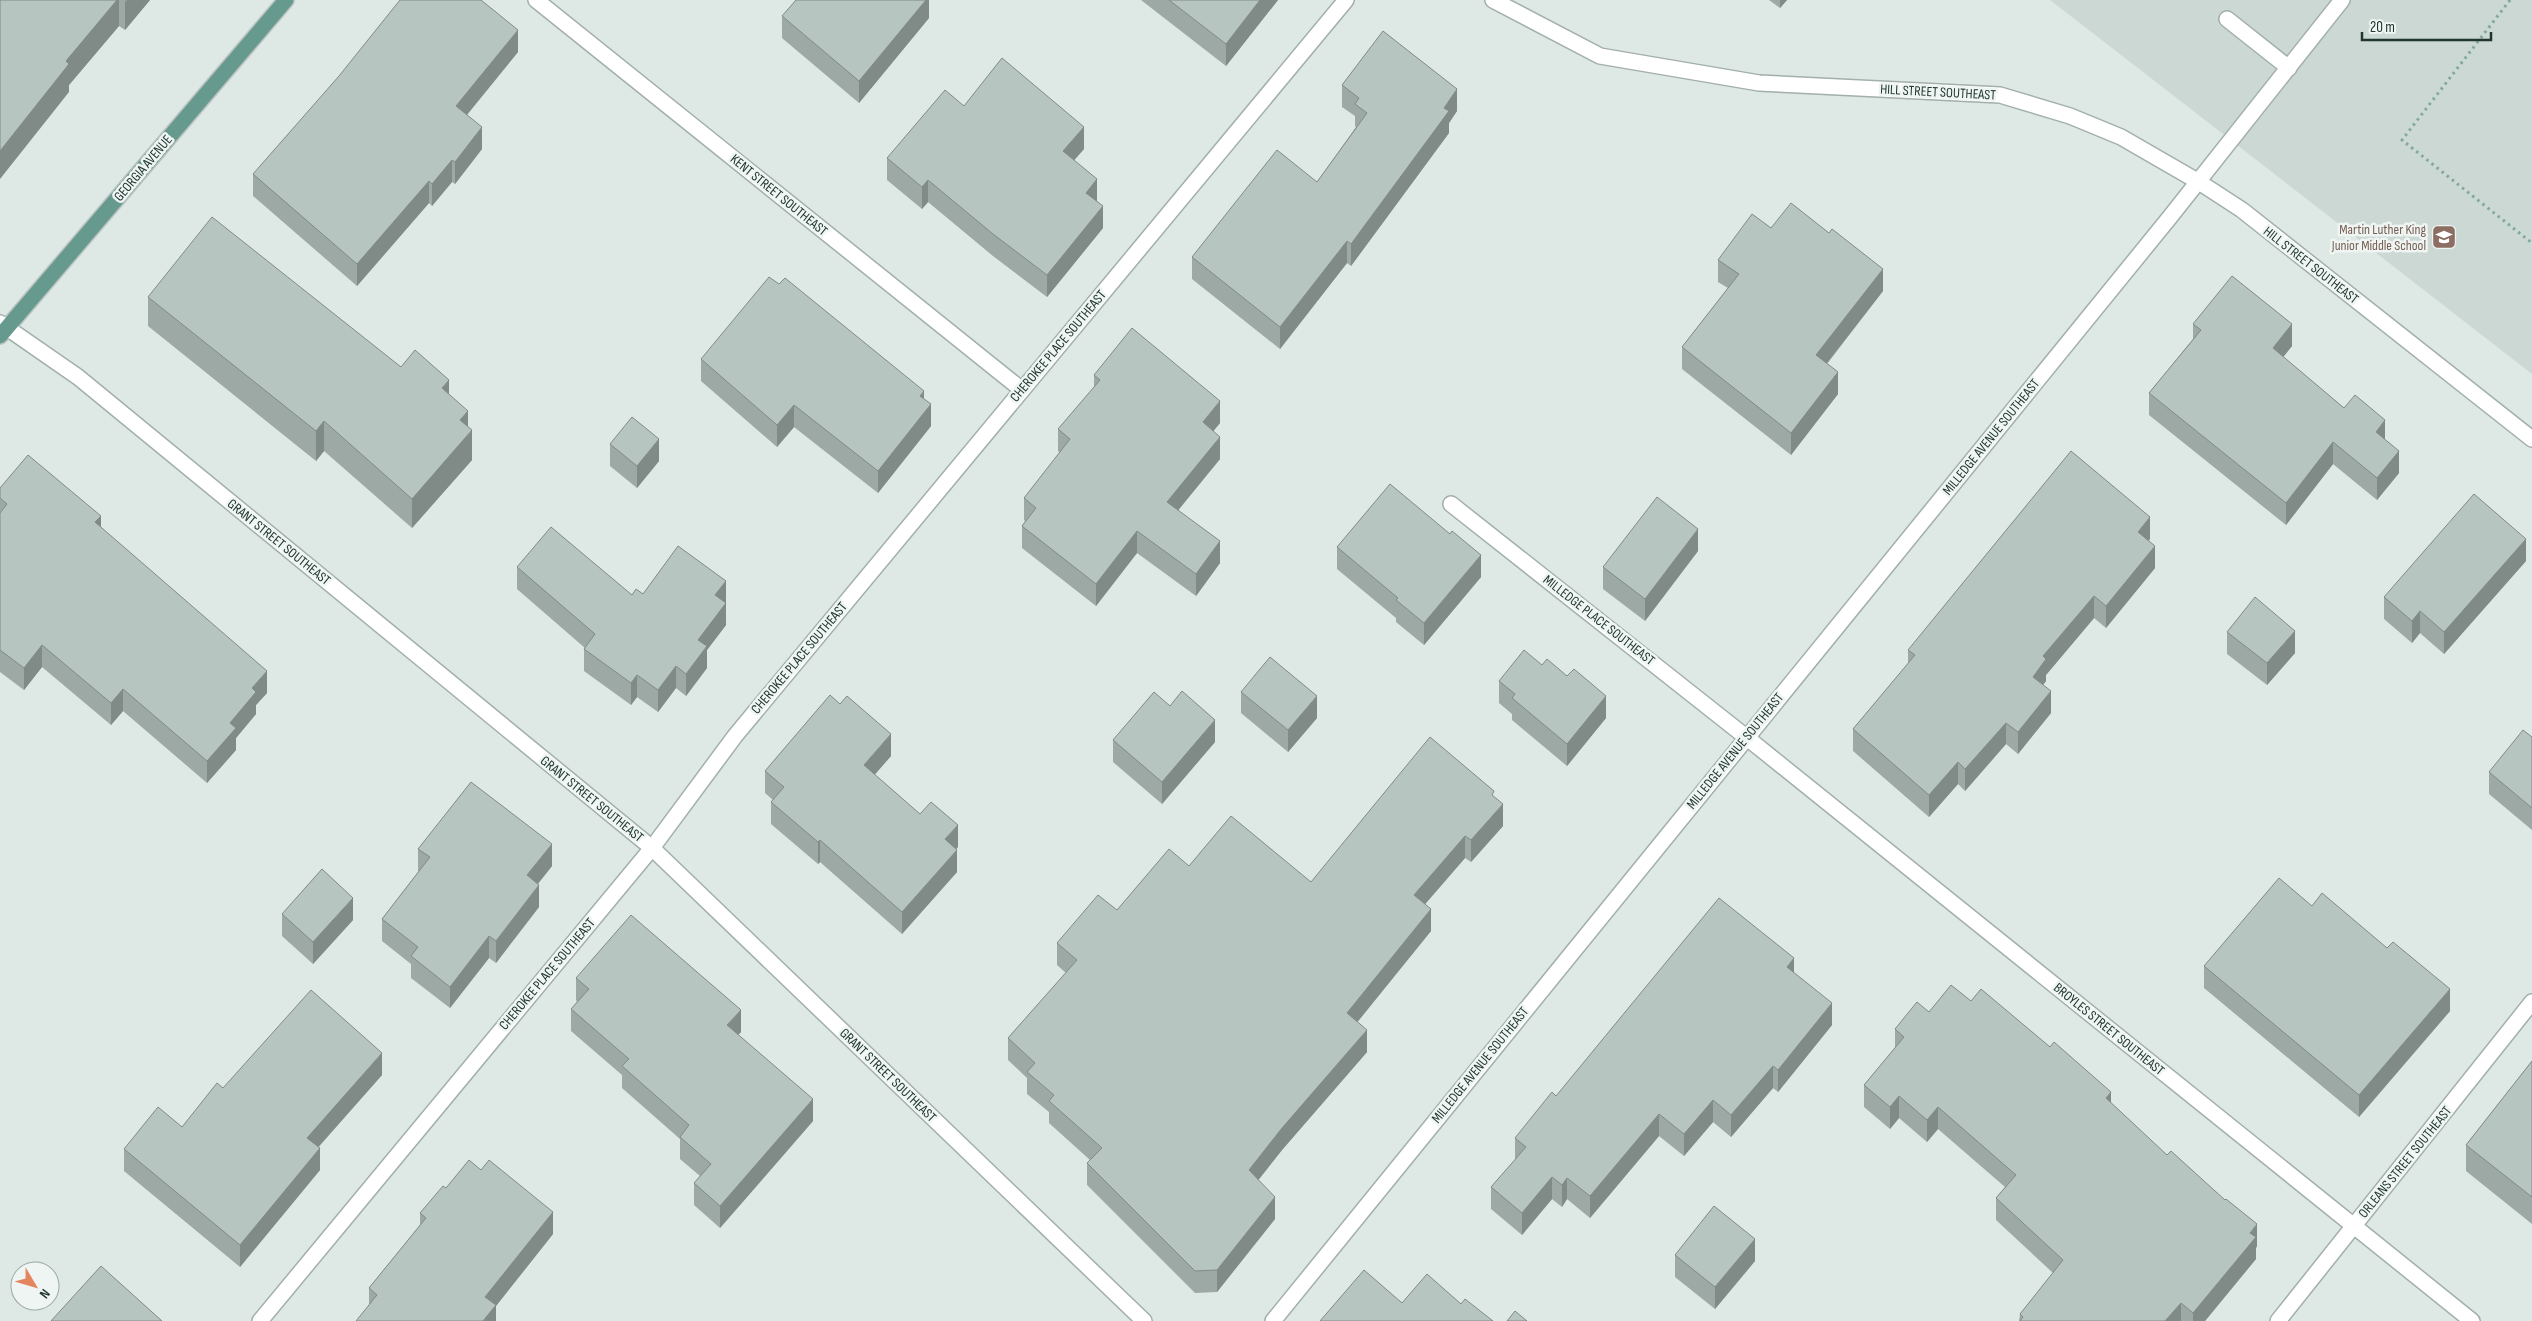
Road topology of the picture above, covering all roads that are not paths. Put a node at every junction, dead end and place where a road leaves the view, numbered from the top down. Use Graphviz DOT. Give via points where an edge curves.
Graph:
graph roads {
  1 [pos="286,0"];
  2 [pos="536,0"];
  3 [pos="1346,0"];
  4 [pos="1494,0"];
  5 [pos="2342,0"];
  6 [pos="2228,19"];
  7 [pos="2289,68"];
  8 [pos="2199,182"];
  9 [pos="2,329"];
  10 [pos="1022,390"];
  11 [pos="2532,439"];
  12 [pos="1451,504"];
  13 [pos="1746,737"];
  14 [pos="652,848"];
  15 [pos="2532,1002"];
  16 [pos="2354,1225"];
  17 [pos="260,1321"];
  18 [pos="1144,1321"];
  19 [pos="1273,1321"];
  20 [pos="2278,1321"];
  21 [pos="2472,1321"];
  1 -- 9 [label="main road, GEORGIA AVENUE"];
  2 -- 10 [label="street, KENT STREET SOUTHEAST"];
  3 -- 10 [label="street, CHEROKEE PLACE SOUTHEAST"];
  4 -- 8 [label="street, HILL STREET SOUTHEAST" via="1600,56 1759,83 2000,95 2070,116 2121,137"];
  5 -- 7 [label="street, MILLEDGE AVENUE SOUTHEAST"];
  6 -- 7 [label="street"];
  7 -- 8 [label="street, MILLEDGE AVENUE SOUTHEAST"];
  8 -- 11 [label="street, HILL STREET SOUTHEAST" via="2242,210"];
  8 -- 13 [label="street, MILLEDGE AVENUE SOUTHEAST"];
  9 -- 14 [label="street, GRANT STREET SOUTHEAST" via="78,377"];
  10 -- 14 [label="street, CHEROKEE PLACE SOUTHEAST" via="735,736"];
  12 -- 13 [label="street, MILLEDGE PLACE SOUTHEAST"];
  13 -- 16 [label="street, BROYLES STREET SOUTHEAST"];
  13 -- 19 [label="street, MILLEDGE AVENUE SOUTHEAST"];
  14 -- 17 [label="street, CHEROKEE PLACE SOUTHEAST"];
  14 -- 18 [label="street, GRANT STREET SOUTHEAST"];
  15 -- 16 [label="street, ORLEANS STREET SOUTHEAST"];
  16 -- 20 [label="street, ORLEANS STREET SOUTHEAST"];
  16 -- 21 [label="street, BROYLES STREET SOUTHEAST"];
}
